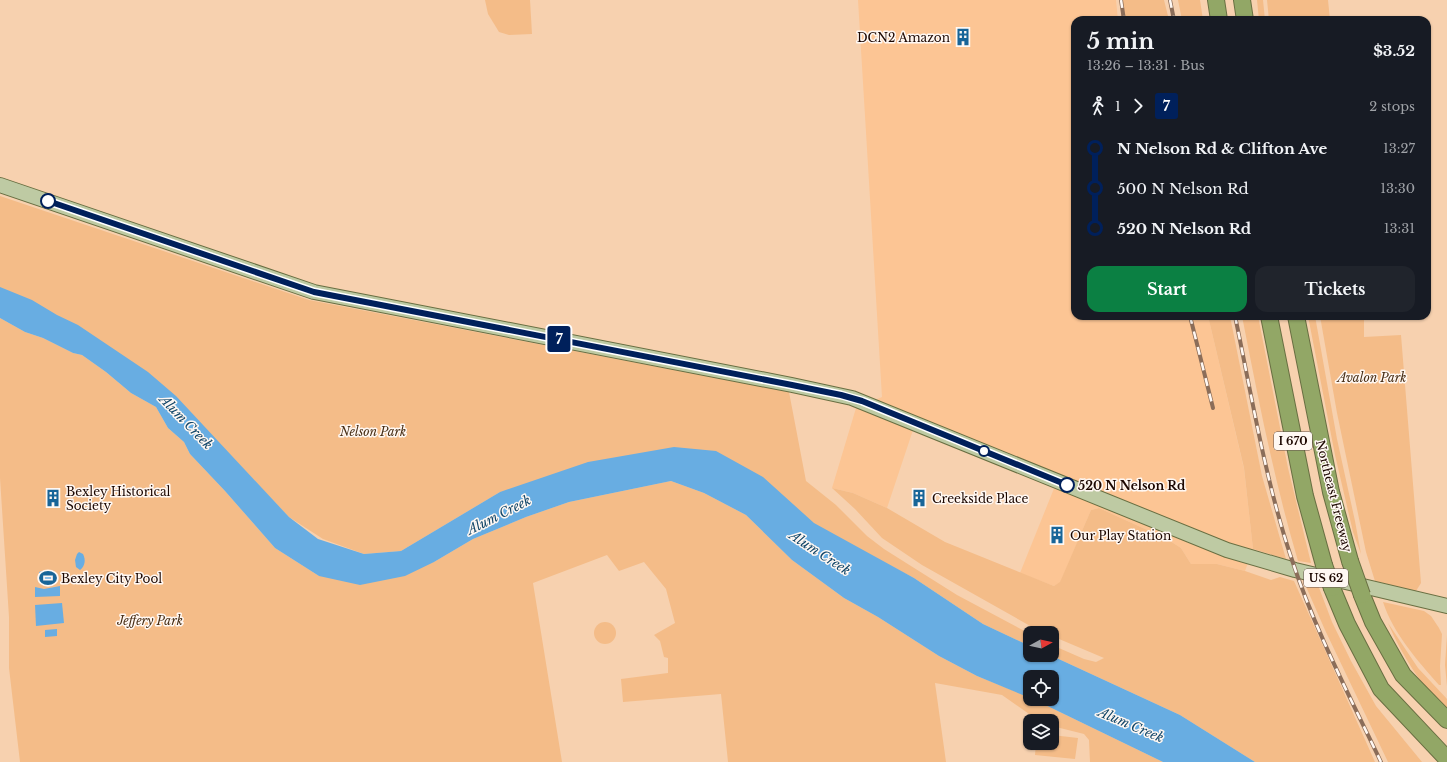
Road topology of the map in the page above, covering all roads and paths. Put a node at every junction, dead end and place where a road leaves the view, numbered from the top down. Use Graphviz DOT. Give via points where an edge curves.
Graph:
graph roads {
  1 [pos="1216,0"];
  2 [pos="1242,0"];
  3 [pos="1218,16"];
  4 [pos="1244,16"];
  5 [pos="0,185"];
  6 [pos="1270,320"];
  7 [pos="1297,320"];
  8 [pos="1447,606"];
  9 [pos="1447,720"];
  10 [pos="1447,759"];
  1 -- 3 [label="highway"];
  2 -- 4 [label="highway"];
  5 -- 8 [label="main road, US 62" via="314,292 852,398 1227,550 1295,570"];
  6 -- 10 [label="highway, I 670, bridge" via="1305,496 1332,588 1347,624 1381,689"];
  7 -- 9 [label="highway, Northeast Freeway / I 670, bridge" via="1331,492 1362,595 1373,622 1402,675"];
}
